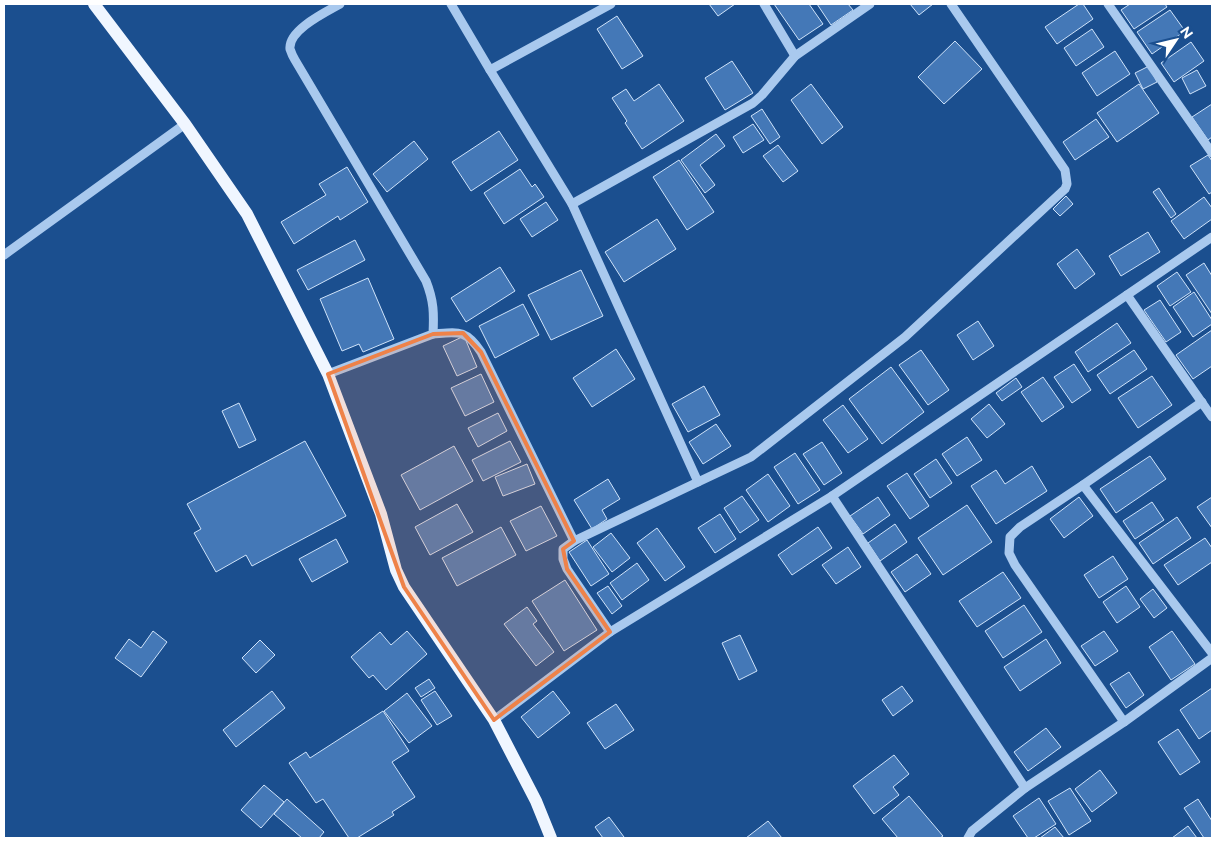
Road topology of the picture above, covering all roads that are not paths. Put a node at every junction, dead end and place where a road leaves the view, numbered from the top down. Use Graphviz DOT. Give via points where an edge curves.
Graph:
graph roads {
  1 [pos="94,4"];
  2 [pos="340,4"];
  3 [pos="451,4"];
  4 [pos="611,4"];
  5 [pos="764,4"];
  6 [pos="870,4"];
  7 [pos="951,4"];
  8 [pos="1108,4"];
  9 [pos="795,56"];
  10 [pos="490,70"];
  11 [pos="185,124"];
  12 [pos="1212,153"];
  13 [pos="572,204"];
  14 [pos="1212,237"];
  15 [pos="4,254"];
  16 [pos="1127,295"];
  17 [pos="432,334"];
  18 [pos="328,374"];
  19 [pos="1202,402"];
  20 [pos="1212,417"];
  21 [pos="698,482"];
  22 [pos="1083,485"];
  23 [pos="832,496"];
  24 [pos="574,541"];
  25 [pos="610,632"];
  26 [pos="1212,653"];
  27 [pos="1212,658"];
  28 [pos="494,720"];
  29 [pos="1124,722"];
  30 [pos="1025,788"];
  31 [pos="551,838"];
  32 [pos="968,838"];
  1 -- 11 [label="main road"];
  2 -- 17 [label="street" via="299,30 290,48 426,281 434,310"];
  3 -- 10 [label="street"];
  4 -- 10 [label="street"];
  5 -- 9 [label="street"];
  6 -- 9 [label="street"];
  7 -- 21 [label="street" via="1066,170 1065,189 905,336 751,457"];
  8 -- 12 [label="street"];
  9 -- 13 [label="street" via="754,103"];
  10 -- 13 [label="street"];
  11 -- 15 [label="street"];
  11 -- 18 [label="main road" via="247,214"];
  13 -- 21 [label="street"];
  14 -- 16 [label="street"];
  16 -- 19 [label="street"];
  16 -- 23 [label="street"];
  17 -- 18 [label="street"];
  17 -- 24 [label="street" via="463,333 481,352"];
  18 -- 28 [label="main road" via="380,514 400,579"];
  19 -- 20 [label="street"];
  19 -- 22 [label="street"];
  21 -- 24 [label="street"];
  22 -- 26 [label="street"];
  22 -- 29 [label="street" via="1020,527 1010,537 1009,553"];
  23 -- 25 [label="street"];
  23 -- 30 [label="street"];
  24 -- 25 [label="street" via="563,549 563,559"];
  25 -- 28 [label="street"];
  27 -- 29 [label="street"];
  28 -- 31 [label="main road" via="536,801"];
  29 -- 30 [label="street"];
  30 -- 32 [label="street" via="972,831"];
}
